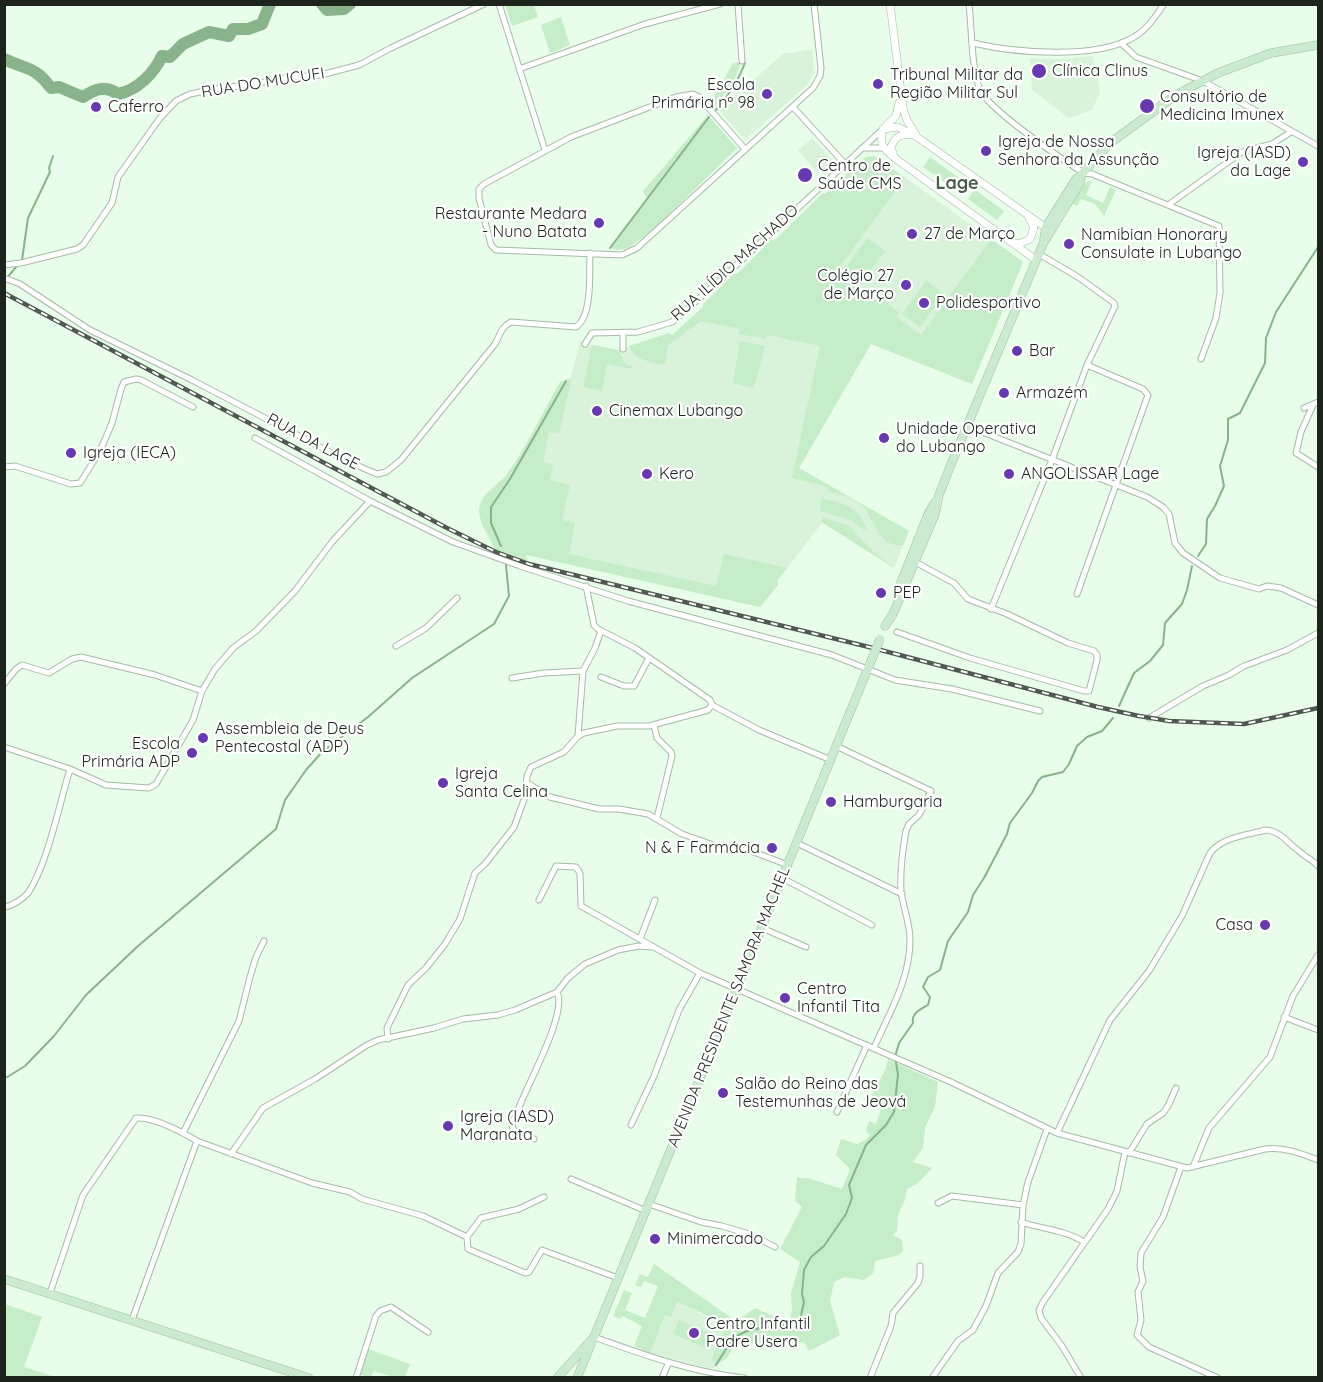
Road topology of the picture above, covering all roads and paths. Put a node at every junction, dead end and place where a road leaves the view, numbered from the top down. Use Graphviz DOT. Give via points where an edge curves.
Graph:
graph roads {
  1 [pos="483,4"];
  2 [pos="499,4"];
  3 [pos="720,4"];
  4 [pos="738,4"];
  5 [pos="814,4"];
  6 [pos="890,4"];
  7 [pos="969,4"];
  8 [pos="1164,4"];
  9 [pos="973,43"];
  10 [pos="1121,43"];
  11 [pos="1318,45"];
  12 [pos="742,61"];
  13 [pos="519,69"];
  14 [pos="1203,81"];
  15 [pos="900,94"];
  16 [pos="793,107"];
  17 [pos="883,129"];
  18 [pos="1291,132"];
  19 [pos="917,137"];
  20 [pos="1318,146"];
  21 [pos="862,148"];
  22 [pos="883,148"];
  23 [pos="745,149"];
  24 [pos="545,150"];
  25 [pos="896,159"];
  26 [pos="845,164"];
  27 [pos="1086,174"];
  28 [pos="1168,205"];
  29 [pos="1025,214"];
  30 [pos="1049,229"];
  31 [pos="1008,241"];
  32 [pos="590,254"];
  33 [pos="1037,257"];
  34 [pos="4,265"];
  35 [pos="4,278"];
  36 [pos="623,333"];
  37 [pos="585,344"];
  38 [pos="623,349"];
  39 [pos="1201,359"];
  40 [pos="1087,365"];
  41 [pos="1316,404"];
  42 [pos="193,407"];
  43 [pos="1304,408"];
  44 [pos="967,426"];
  45 [pos="255,438"];
  46 [pos="1052,460"];
  47 [pos="4,467"];
  48 [pos="1318,467"];
  49 [pos="1117,483"];
  50 [pos="939,495"];
  51 [pos="370,501"];
  52 [pos="915,562"];
  53 [pos="586,586"];
  54 [pos="1077,594"];
  55 [pos="457,598"];
  56 [pos="1318,605"];
  57 [pos="991,609"];
  58 [pos="885,626"];
  59 [pos="601,631"];
  60 [pos="897,632"];
  61 [pos="1318,633"];
  62 [pos="396,646"];
  63 [pos="649,658"];
  64 [pos="870,665"];
  65 [pos="584,671"];
  66 [pos="601,677"];
  67 [pos="512,678"];
  68 [pos="4,684"];
  69 [pos="202,691"];
  70 [pos="712,705"];
  71 [pos="1040,711"];
  72 [pos="1149,718"];
  73 [pos="654,725"];
  74 [pos="578,736"];
  75 [pos="836,746"];
  76 [pos="4,747"];
  77 [pos="831,760"];
  78 [pos="70,770"];
  79 [pos="528,783"];
  80 [pos="657,818"];
  81 [pos="797,843"];
  82 [pos="788,865"];
  83 [pos="1318,866"];
  84 [pos="782,878"];
  85 [pos="902,894"];
  86 [pos="539,900"];
  87 [pos="655,900"];
  88 [pos="4,907"];
  89 [pos="872,925"];
  90 [pos="762,928"];
  91 [pos="640,939"];
  92 [pos="264,941"];
  93 [pos="654,947"];
  94 [pos="806,947"];
  95 [pos="1318,956"];
  96 [pos="700,973"];
  97 [pos="737,989"];
  98 [pos="557,992"];
  99 [pos="1284,1017"];
  100 [pos="1318,1030"];
  101 [pos="388,1039"];
  102 [pos="867,1045"];
  103 [pos="874,1048"];
  104 [pos="1176,1088"];
  105 [pos="837,1112"];
  106 [pos="631,1125"];
  107 [pos="1047,1129"];
  108 [pos="183,1132"];
  109 [pos="1057,1133"];
  110 [pos="534,1139"];
  111 [pos="197,1141"];
  112 [pos="1127,1152"];
  113 [pos="231,1154"];
  114 [pos="1318,1160"];
  115 [pos="1181,1167"];
  116 [pos="1193,1167"];
  117 [pos="571,1179"];
  118 [pos="544,1197"];
  119 [pos="938,1203"];
  120 [pos="1023,1205"];
  121 [pos="647,1208"];
  122 [pos="1021,1222"];
  123 [pos="467,1237"];
  124 [pos="1084,1242"];
  125 [pos="775,1247"];
  126 [pos="920,1266"];
  127 [pos="618,1278"];
  128 [pos="4,1279"];
  129 [pos="50,1293"];
  130 [pos="132,1320"];
  131 [pos="428,1332"];
  132 [pos="594,1337"];
  133 [pos="668,1364"];
  134 [pos="719,1376"];
  135 [pos="309,1377"];
  136 [pos="356,1377"];
  137 [pos="557,1377"];
  138 [pos="577,1377"];
  139 [pos="662,1377"];
  140 [pos="744,1377"];
  141 [pos="870,1377"];
  142 [pos="932,1377"];
  143 [pos="1081,1377"];
  144 [pos="1218,1377"];
  1 -- 34 [label="street, RUA DO MUCUFI" via="359,65 321,75 215,89 176,101 118,177 112,203 82,245"];
  2 -- 13 [label="street"];
  3 -- 13 [label="street" via="645,24"];
  4 -- 12 [label="street"];
  5 -- 16 [label="street" via="820,76"];
  6 -- 15 [label="street"];
  7 -- 9 [label="street"];
  8 -- 10 [label="street" via="1140,33"];
  9 -- 10 [label="street" via="1053,53"];
  9 -- 27 [label="street" via="980,90 986,99"];
  10 -- 14 [label="street" via="1136,57"];
  11 -- 14 [label="main road, AVENIDA PRESIDENTE SAMORA MACHEL" via="1272,53"];
  13 -- 24 [label="street"];
  14 -- 18 [label="street"];
  14 -- 27 [label="main road, AVENIDA PRESIDENTE SAMORA MACHEL" via="1176,95 1110,143"];
  15 -- 17 [label="street" via="896,116"];
  15 -- 19 [label="street" via="906,120"];
  16 -- 23 [label="street"];
  16 -- 26 [label="street"];
  17 -- 19 [label="street" via="898,128"];
  17 -- 21 [label="street, RUA ILÍDIO MACHADO"];
  17 -- 22 [label="street"];
  18 -- 20 [label="street"];
  18 -- 28 [label="street" via="1272,144 1234,157"];
  19 -- 25 [label="street" via="896,137 891,147"];
  19 -- 29 [label="street"];
  21 -- 22 [label="street"];
  21 -- 26 [label="street, RUA ILÍDIO MACHADO"];
  22 -- 25 [label="street"];
  23 -- 24 [label="street" via="699,97 685,94"];
  23 -- 32 [label="street" via="637,248 621,255"];
  24 -- 32 [label="street" via="479,189 491,245 496,250"];
  25 -- 31 [label="street"];
  26 -- 36 [label="street, RUA ILÍDIO MACHADO" via="688,310 672,322"];
  27 -- 28 [label="street"];
  27 -- 30 [label="main road, AVENIDA PRESIDENTE SAMORA MACHEL" via="1066,192"];
  28 -- 39 [label="street" via="1220,227 1220,293 1216,318"];
  29 -- 30 [label="street"];
  29 -- 31 [label="street" via="1034,228 1030,239 1019,244"];
  30 -- 33 [label="main road, AVENIDA PRESIDENTE SAMORA MACHEL"];
  31 -- 33 [label="street"];
  32 -- 35 [label="street, RUA DA LAGE" via="587,314 581,324 505,325 495,344 401,460 377,474 90,330 20,284"];
  33 -- 40 [label="street" via="1078,277 1115,303"];
  33 -- 44 [label="main road, AVENIDA PRESIDENTE SAMORA MACHEL"];
  36 -- 37 [label="street, RUA ILÍDIO MACHADO" via="592,333"];
  36 -- 38 [label="street"];
  40 -- 46 [label="street"];
  40 -- 49 [label="street" via="1143,389 1148,395"];
  41 -- 43 [label="street"];
  41 -- 48 [label="street" via="1301,432 1296,453"];
  42 -- 47 [label="street" via="141,380 130,379 121,389 100,451 80,483 71,484 15,466"];
  44 -- 46 [label="street"];
  44 -- 50 [label="main road, AVENIDA PRESIDENTE SAMORA MACHEL"];
  45 -- 51 [label="street"];
  46 -- 49 [label="street"];
  46 -- 57 [label="street"];
  49 -- 54 [label="street"];
  49 -- 56 [label="street" via="1163,507 1169,514 1175,543 1183,553 1220,578 1259,589 1281,588"];
  50 -- 52 [label="main road, AVENIDA PRESIDENTE SAMORA MACHEL"];
  50 -- 58 [label="main road, AVENIDA PRESIDENTE SAMORA MACHEL"];
  51 -- 53 [label="street" via="453,542"];
  51 -- 69 [label="street" via="295,591 256,631 233,648"];
  52 -- 57 [label="street" via="954,583 968,599"];
  52 -- 58 [label="main road, AVENIDA PRESIDENTE SAMORA MACHEL"];
  53 -- 59 [label="street" via="594,625"];
  53 -- 64 [label="street"];
  55 -- 62 [label="street" via="426,628"];
  57 -- 60 [label="street" via="1094,651 1097,660 1089,691 970,658"];
  58 -- 64 [label="main road, AVENIDA PRESIDENTE SAMORA MACHEL, bridge"];
  59 -- 63 [label="street"];
  59 -- 65 [label="street"];
  61 -- 72 [label="street" via="1203,686"];
  63 -- 66 [label="street" via="634,686"];
  63 -- 70 [label="street"];
  64 -- 71 [label="street" via="895,680 952,689"];
  64 -- 75 [label="main road, AVENIDA PRESIDENTE SAMORA MACHEL"];
  65 -- 67 [label="street"];
  65 -- 74 [label="street"];
  68 -- 69 [label="street" via="22,665 49,673 81,657"];
  69 -- 78 [label="street" via="193,720 156,784 149,788 106,785"];
  70 -- 73 [label="street" via="708,710"];
  70 -- 77 [label="street"];
  73 -- 74 [label="street" via="617,726"];
  73 -- 80 [label="street" via="657,738 672,756"];
  74 -- 79 [label="street" via="564,752 531,767"];
  75 -- 77 [label="main road, AVENIDA PRESIDENTE SAMORA MACHEL"];
  75 -- 85 [label="street" via="931,791 906,831"];
  76 -- 78 [label="street"];
  77 -- 81 [label="main road, AVENIDA PRESIDENTE SAMORA MACHEL"];
  78 -- 88 [label="street" via="40,870 26,895"];
  79 -- 80 [label="street" via="550,797 568,802 641,812"];
  79 -- 101 [label="street" via="514,827 475,873 460,919 445,944 408,985 387,1028"];
  80 -- 82 [label="street" via="682,834 719,847 752,850"];
  81 -- 82 [label="main road, AVENIDA PRESIDENTE SAMORA MACHEL"];
  81 -- 85 [label="street"];
  82 -- 84 [label="main road, AVENIDA PRESIDENTE SAMORA MACHEL"];
  83 -- 109 [label="street" via="1273,830 1215,846 1149,971 1110,1020"];
  84 -- 89 [label="street"];
  84 -- 90 [label="main road, AVENIDA PRESIDENTE SAMORA MACHEL"];
  85 -- 103 [label="street" via="910,930 909,956 903,987"];
  86 -- 91 [label="street" via="556,866 576,867 580,873 581,906"];
  87 -- 91 [label="street"];
  90 -- 94 [label="street"];
  90 -- 97 [label="main road, AVENIDA PRESIDENTE SAMORA MACHEL"];
  91 -- 93 [label="street"];
  92 -- 108 [label="street" via="239,1021"];
  93 -- 96 [label="street"];
  93 -- 98 [label="street" via="618,950 585,964"];
  95 -- 99 [label="street"];
  96 -- 97 [label="street"];
  96 -- 106 [label="street" via="679,1010"];
  97 -- 102 [label="street"];
  97 -- 121 [label="main road, AVENIDA PRESIDENTE SAMORA MACHEL"];
  98 -- 101 [label="street" via="506,1014 463,1019"];
  98 -- 110 [label="street" via="560,998 555,1020 512,1126 515,1132"];
  99 -- 100 [label="street"];
  99 -- 116 [label="street" via="1270,1057 1209,1128"];
  101 -- 113 [label="street" via="367,1045 263,1108"];
  102 -- 103 [label="street"];
  102 -- 105 [label="street"];
  103 -- 107 [label="street"];
  104 -- 112 [label="street" via="1163,1113 1147,1124"];
  107 -- 109 [label="street"];
  107 -- 120 [label="street"];
  108 -- 111 [label="street"];
  108 -- 129 [label="street" via="145,1118 133,1121 83,1195"];
  109 -- 112 [label="street"];
  111 -- 113 [label="street"];
  111 -- 130 [label="street"];
  112 -- 115 [label="street"];
  112 -- 124 [label="street" via="1117,1191"];
  113 -- 123 [label="street" via="312,1184 423,1216"];
  114 -- 116 [label="street" via="1276,1148"];
  115 -- 116 [label="street"];
  115 -- 144 [label="street" via="1165,1212 1141,1253 1143,1281 1138,1292 1141,1320 1137,1335 1149,1347"];
  117 -- 121 [label="street"];
  118 -- 123 [label="street" via="519,1209 481,1218"];
  119 -- 120 [label="street" via="952,1196"];
  120 -- 122 [label="street"];
  121 -- 125 [label="street" via="752,1235"];
  121 -- 127 [label="main road, AVENIDA PRESIDENTE SAMORA MACHEL"];
  122 -- 124 [label="street" via="1069,1234"];
  122 -- 142 [label="street" via="1018,1252 998,1273 973,1329 958,1341"];
  123 -- 127 [label="street" via="466,1245 474,1252 525,1273 542,1250"];
  124 -- 143 [label="street" via="1039,1310"];
  126 -- 141 [label="street" via="918,1283 893,1313"];
  127 -- 132 [label="main road, AVENIDA PRESIDENTE SAMORA MACHEL"];
  128 -- 129 [label="main road"];
  129 -- 130 [label="main road"];
  130 -- 135 [label="main road"];
  131 -- 136 [label="street" via="391,1307 380,1311"];
  132 -- 133 [label="street"];
  132 -- 137 [label="main road, AVENIDA PRESIDENTE SAMORA MACHEL"];
  132 -- 138 [label="main road"];
  133 -- 134 [label="street"];
  133 -- 139 [label="street"];
  134 -- 140 [label="street"];
}
